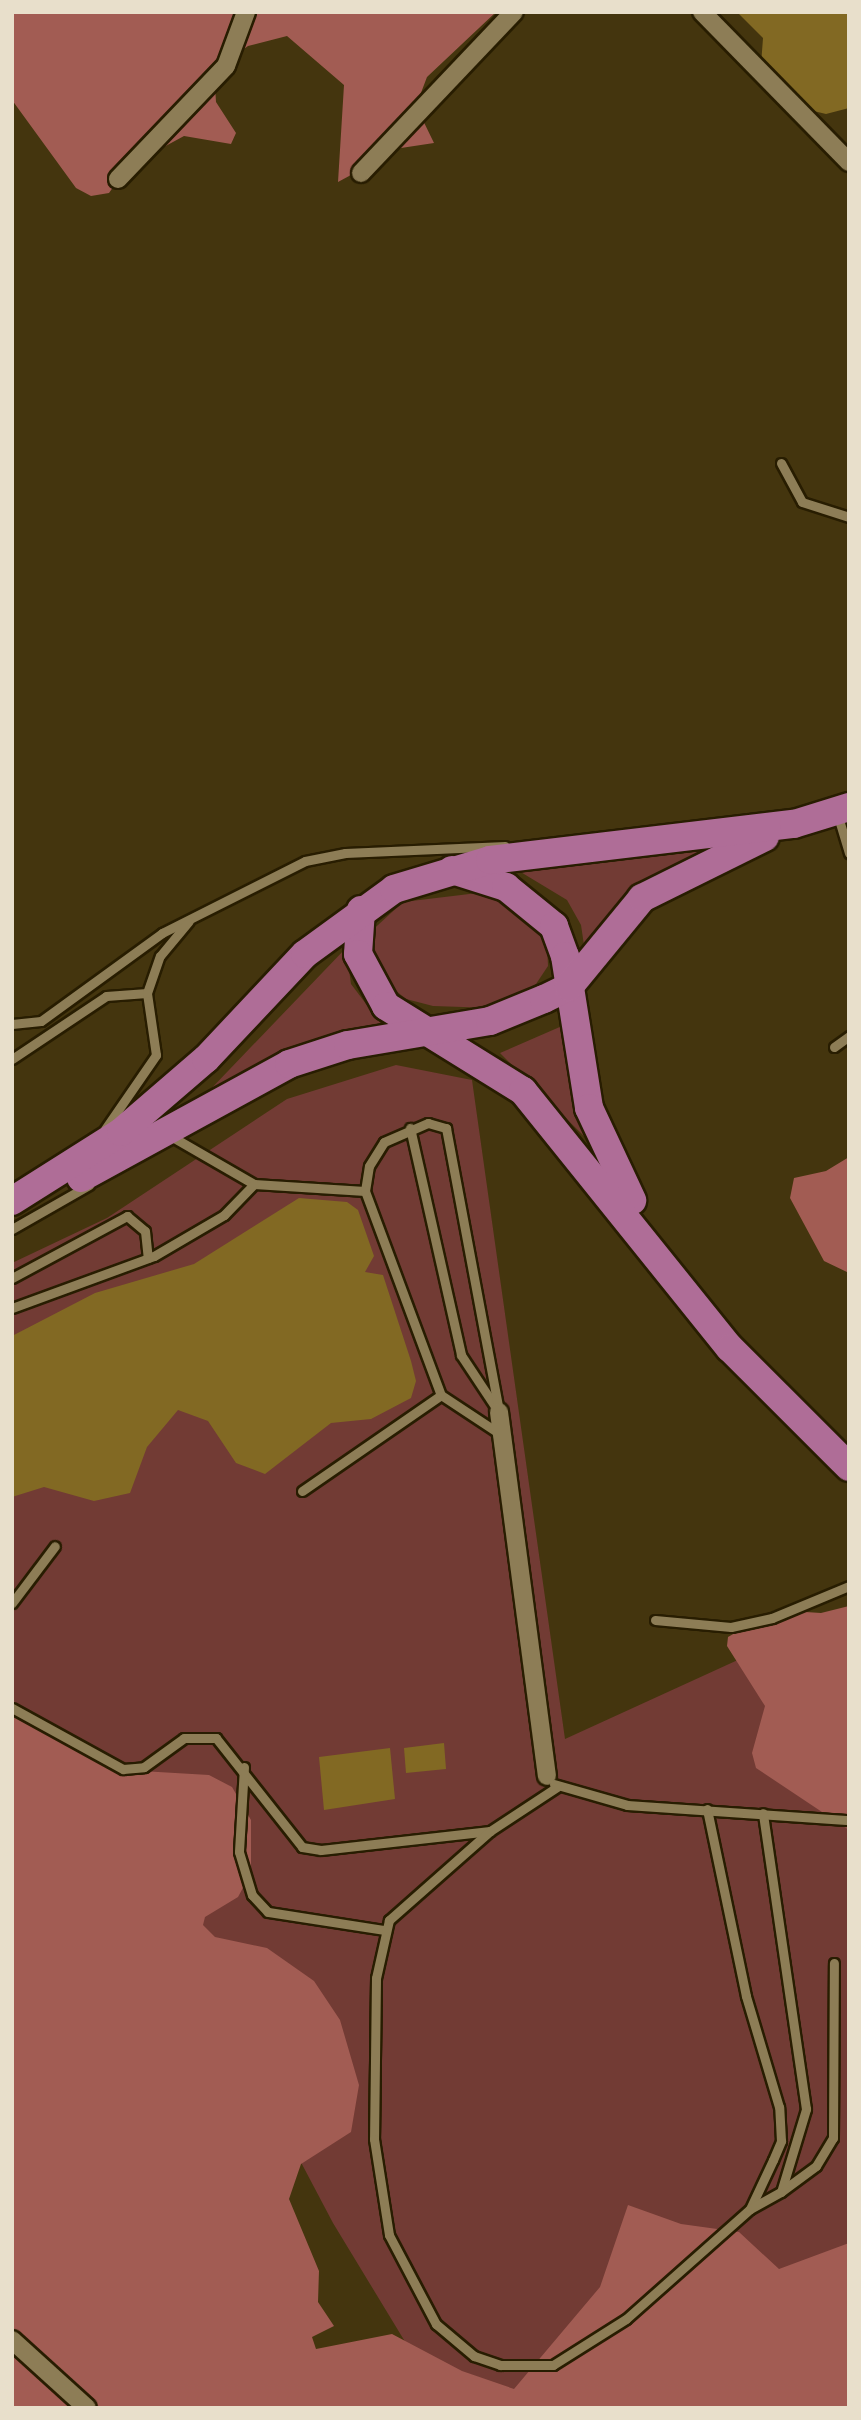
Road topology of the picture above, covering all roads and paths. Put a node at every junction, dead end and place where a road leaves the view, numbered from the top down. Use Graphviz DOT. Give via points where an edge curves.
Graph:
graph roads {
  1 [pos="246,12"];
  2 [pos="514,12"];
  3 [pos="702,12"];
  4 [pos="849,162"];
  5 [pos="360,173"];
  6 [pos="118,179"];
  7 [pos="781,463"];
  8 [pos="849,517"];
  9 [pos="842,809"];
  10 [pos="794,824"];
  11 [pos="580,849"];
  12 [pos="849,853"];
  13 [pos="446,869"];
  14 [pos="361,910"];
  15 [pos="195,915"];
  16 [pos="569,987"];
  17 [pos="147,993"];
  18 [pos="12,1024"];
  19 [pos="429,1032"];
  20 [pos="849,1036"];
  21 [pos="834,1047"];
  22 [pos="12,1059"];
  23 [pos="410,1128"];
  24 [pos="167,1134"];
  25 [pos="115,1161"];
  26 [pos="77,1164"];
  27 [pos="254,1184"];
  28 [pos="365,1191"];
  29 [pos="12,1201"];
  30 [pos="12,1210"];
  31 [pos="12,1229"];
  32 [pos="660,1255"];
  33 [pos="148,1258"];
  34 [pos="12,1278"];
  35 [pos="12,1308"];
  36 [pos="441,1395"];
  37 [pos="499,1412"];
  38 [pos="504,1436"];
  39 [pos="849,1467"];
  40 [pos="302,1491"];
  41 [pos="55,1546"];
  42 [pos="849,1586"];
  43 [pos="12,1603"];
  44 [pos="655,1620"];
  45 [pos="12,1708"];
  46 [pos="244,1767"];
  47 [pos="552,1782"];
  48 [pos="707,1809"];
  49 [pos="764,1813"];
  50 [pos="849,1820"];
  51 [pos="490,1830"];
  52 [pos="384,1930"];
  53 [pos="834,1964"];
  54 [pos="780,2192"];
  55 [pos="750,2209"];
  56 [pos="12,2340"];
  57 [pos="87,2408"];
  1 -- 6 [label="street" via="226,66"];
  2 -- 5 [label="street"];
  3 -- 4 [label="street"];
  7 -- 8 [label="lane" via="802,502 827,515"];
  9 -- 10 [label="main road"];
  9 -- 12 [label="lane"];
  10 -- 11 [label="main road"];
  10 -- 16 [label="main road" via="642,898"];
  11 -- 13 [label="main road"];
  11 -- 15 [label="lane" via="470,845 345,853 274,873"];
  13 -- 14 [label="main road"];
  13 -- 16 [label="main road" via="506,887 544,912 561,941"];
  14 -- 19 [label="main road" via="358,954 372,989 398,1016"];
  14 -- 26 [label="main road" via="306,954 206,1059"];
  15 -- 17 [label="lane" via="160,956"];
  15 -- 18 [label="lane" via="135,951 52,1015 30,1025"];
  16 -- 19 [label="main road" via="516,1013"];
  16 -- 32 [label="main road" via="589,1108"];
  17 -- 22 [label="lane" via="106,996"];
  17 -- 26 [label="lane" via="156,1055"];
  19 -- 24 [label="main road" via="348,1045 289,1063"];
  19 -- 32 [label="main road" via="523,1091"];
  20 -- 21 [label="lane"];
  23 -- 28 [label="lane" via="375,1152"];
  23 -- 37 [label="lane" via="461,1355"];
  23 -- 37 [label="lane" via="439,1124 452,1137"];
  24 -- 25 [label="main road"];
  24 -- 27 [label="lane"];
  25 -- 30 [label="main road"];
  25 -- 31 [label="lane" via="83,1191"];
  26 -- 29 [label="main road"];
  27 -- 28 [label="lane"];
  27 -- 33 [label="lane" via="224,1215"];
  28 -- 36 [label="lane"];
  32 -- 39 [label="main road" via="730,1349"];
  33 -- 34 [label="lane" via="145,1231 127,1216"];
  33 -- 35 [label="lane"];
  36 -- 38 [label="lane"];
  36 -- 40 [label="lane"];
  37 -- 38 [label="street"];
  38 -- 47 [label="street"];
  41 -- 43 [label="lane"];
  42 -- 44 [label="lane" via="772,1618 731,1627"];
  45 -- 46 [label="lane" via="123,1769 144,1767 194,1735 216,1738"];
  46 -- 51 [label="lane" via="286,1835 302,1847 321,1850"];
  46 -- 52 [label="lane" via="239,1852 252,1895 268,1912"];
  47 -- 48 [label="lane" via="617,1803"];
  47 -- 51 [label="lane"];
  48 -- 49 [label="lane"];
  48 -- 55 [label="lane" via="736,1956 781,2122 777,2151"];
  49 -- 50 [label="lane"];
  49 -- 54 [label="lane" via="806,2109"];
  51 -- 52 [label="lane"];
  52 -- 55 [label="lane" via="376,1978 378,2191 405,2276 436,2324 461,2347 500,2365 532,2368 576,2355 626,2319"];
  53 -- 54 [label="lane" via="833,2138 816,2166"];
  54 -- 55 [label="lane"];
  56 -- 57 [label="street"];
}
